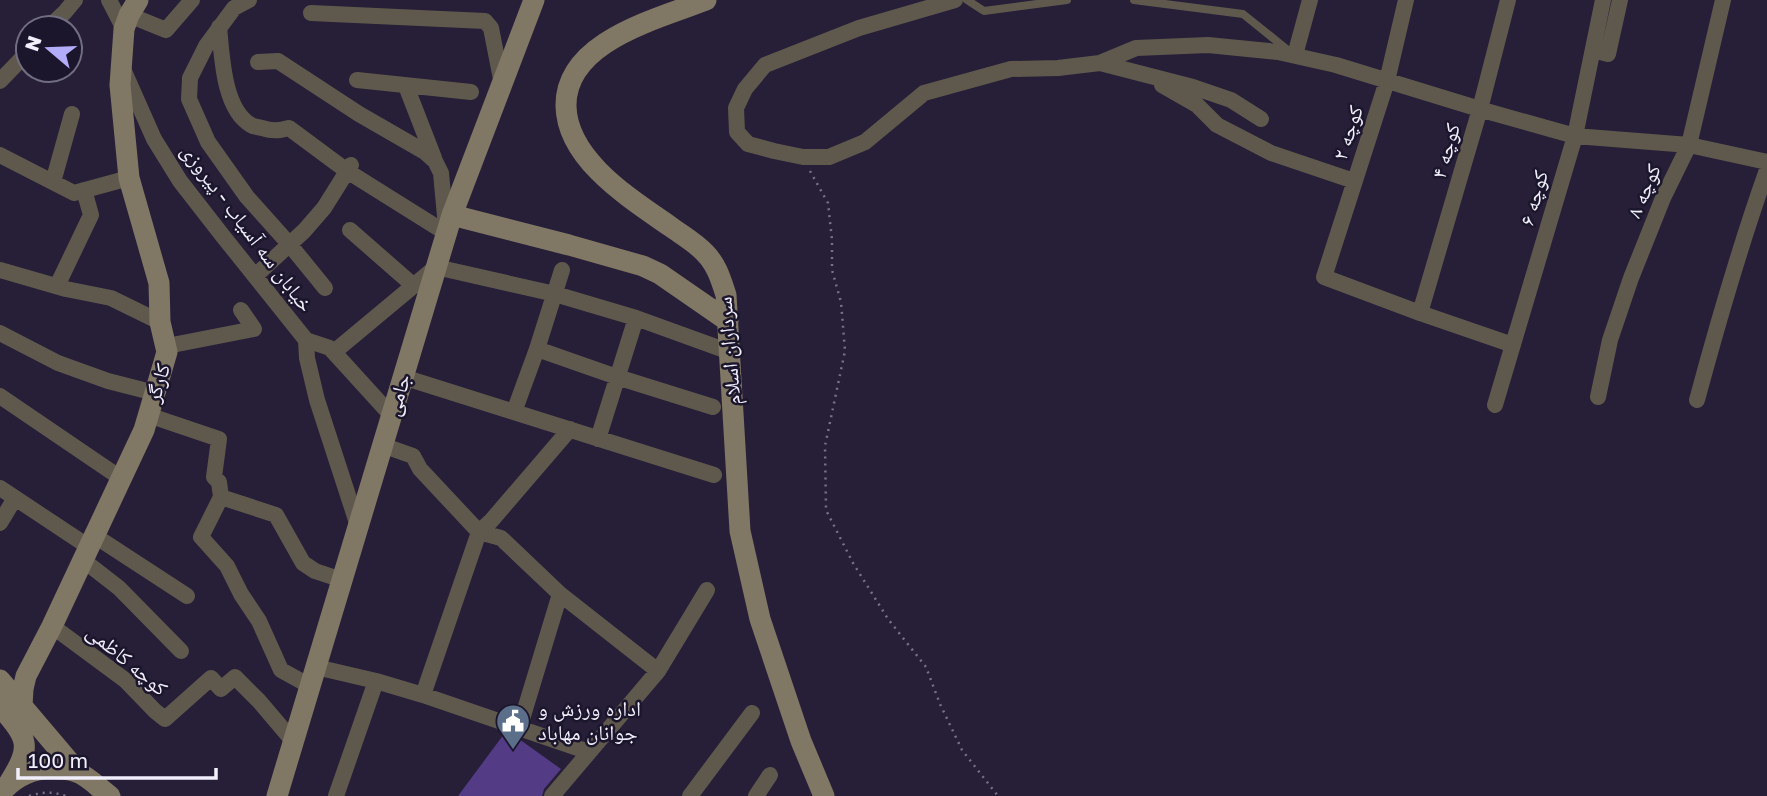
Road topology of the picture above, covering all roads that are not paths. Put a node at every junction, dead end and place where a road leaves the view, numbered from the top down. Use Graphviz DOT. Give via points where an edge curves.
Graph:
graph roads {
  1 [pos="75,0"];
  2 [pos="109,0"];
  3 [pos="192,0"];
  4 [pos="249,0"];
  5 [pos="545,0"];
  6 [pos="706,0"];
  7 [pos="955,0"];
  8 [pos="967,0"];
  9 [pos="1067,0"];
  10 [pos="1134,0"];
  11 [pos="1310,0"];
  12 [pos="1406,0"];
  13 [pos="1508,0"];
  14 [pos="1603,0"];
  15 [pos="1620,0"];
  16 [pos="1723,0"];
  17 [pos="531,9"];
  18 [pos="311,13"];
  19 [pos="63,14"];
  20 [pos="130,15"];
  21 [pos="219,27"];
  22 [pos="1593,50"];
  23 [pos="1294,55"];
  24 [pos="258,62"];
  25 [pos="1100,63"];
  26 [pos="121,65"];
  27 [pos="14,66"];
  28 [pos="1144,76"];
  29 [pos="357,80"];
  30 [pos="0,81"];
  31 [pos="1387,81"];
  32 [pos="502,84"];
  33 [pos="406,86"];
  34 [pos="471,92"];
  35 [pos="1480,109"];
  36 [pos="72,114"];
  37 [pos="1261,119"];
  38 [pos="1575,136"];
  39 [pos="1689,145"];
  40 [pos="0,155"];
  41 [pos="435,161"];
  42 [pos="1767,162"];
  43 [pos="349,168"];
  44 [pos="1767,170"];
  45 [pos="129,177"];
  46 [pos="52,181"];
  47 [pos="1354,181"];
  48 [pos="84,190"];
  49 [pos="449,224"];
  50 [pos="350,230"];
  51 [pos="290,245"];
  52 [pos="436,267"];
  53 [pos="0,270"];
  54 [pos="562,270"];
  55 [pos="255,276"];
  56 [pos="57,286"];
  57 [pos="414,286"];
  58 [pos="325,288"];
  59 [pos="555,294"];
  60 [pos="242,310"];
  61 [pos="1420,313"];
  62 [pos="636,318"];
  63 [pos="728,321"];
  64 [pos="160,322"];
  65 [pos="0,333"];
  66 [pos="306,340"];
  67 [pos="1513,345"];
  68 [pos="167,346"];
  69 [pos="537,349"];
  70 [pos="334,352"];
  71 [pos="730,352"];
  72 [pos="403,377"];
  73 [pos="617,377"];
  74 [pos="155,393"];
  75 [pos="0,396"];
  76 [pos="1598,397"];
  77 [pos="1697,400"];
  78 [pos="1495,405"];
  79 [pos="713,407"];
  80 [pos="514,412"];
  81 [pos="148,415"];
  82 [pos="391,415"];
  83 [pos="569,429"];
  84 [pos="598,439"];
  85 [pos="383,445"];
  86 [pos="714,475"];
  87 [pos="122,479"];
  88 [pos="0,488"];
  89 [pos="221,497"];
  90 [pos="15,498"];
  91 [pos="0,523"];
  92 [pos="358,526"];
  93 [pos="479,532"];
  94 [pos="89,548"];
  95 [pos="342,580"];
  96 [pos="707,590"];
  97 [pos="559,594"];
  98 [pos="187,596"];
  99 [pos="52,625"];
  100 [pos="181,651"];
  101 [pos="657,671"];
  102 [pos="313,676"];
  103 [pos="0,680"];
  104 [pos="376,681"];
  105 [pos="423,695"];
  106 [pos="0,706"];
  107 [pos="22,706"];
  108 [pos="752,713"];
  109 [pos="519,729"];
  110 [pos="293,741"];
  111 [pos="589,752"];
  112 [pos="78,772"];
  113 [pos="770,775"];
  114 [pos="4,789"];
  115 [pos="110,796"];
  116 [pos="276,796"];
  117 [pos="336,796"];
  118 [pos="552,796"];
  119 [pos="690,796"];
  120 [pos="756,796"];
  121 [pos="824,796"];
  1 -- 19 [label="street"];
  2 -- 20 [label="street"];
  3 -- 20 [label="street" via="166,30"];
  4 -- 21 [label="street" via="234,8"];
  5 -- 17 [label="street"];
  6 -- 63 [label="street, سرداران اسلام" via="636,27 593,50 573,75 567,116 577,144 591,163 705,252 719,271"];
  7 -- 25 [label="street" via="859,28 765,65 736,108 737,132 748,144 803,157 829,157 864,142 924,93 1011,69"];
  8 -- 9 [label="lane" via="984,11"];
  10 -- 23 [label="lane" via="1242,14"];
  11 -- 23 [label="street"];
  12 -- 31 [label="street, کوچه ۲"];
  13 -- 35 [label="street, کوچه ۴"];
  14 -- 22 [label="street, کوچه ۶"];
  15 -- 22 [label="street" via="1608,54"];
  16 -- 39 [label="street, کوچه ۸"];
  17 -- 32 [label="street, جامی"];
  18 -- 32 [label="street" via="485,21 491,28"];
  20 -- 26 [label="street, کارگر"];
  21 -- 43 [label="street" via="221,62 231,101 242,116 264,129 277,132 289,128"];
  21 -- 51 [label="street" via="190,78 190,99 208,142 247,197"];
  22 -- 38 [label="street, کوچه ۶"];
  23 -- 25 [label="street" via="1208,45 1136,48"];
  23 -- 31 [label="street"];
  24 -- 41 [label="street" via="278,61"];
  25 -- 28 [label="street"];
  26 -- 45 [label="street, کارگر"];
  26 -- 55 [label="street, خیابان سه آسیاب - پیروزی" via="154,139 180,181"];
  27 -- 30 [label="street"];
  28 -- 37 [label="street" via="1231,100"];
  28 -- 47 [label="street" via="1197,105 1217,125 1270,153"];
  29 -- 33 [label="street"];
  31 -- 35 [label="street"];
  31 -- 47 [label="street, کوچه ۲"];
  32 -- 49 [label="street, جامی"];
  33 -- 34 [label="street"];
  33 -- 41 [label="street"];
  35 -- 38 [label="street"];
  35 -- 61 [label="street, کوچه ۴"];
  36 -- 46 [label="street"];
  38 -- 39 [label="street"];
  38 -- 67 [label="street, کوچه ۶"];
  39 -- 42 [label="street"];
  39 -- 76 [label="street, کوچه ۸" via="1632,278 1610,340"];
  40 -- 46 [label="street"];
  41 -- 49 [label="street"];
  43 -- 49 [label="street"];
  43 -- 51 [label="street" via="324,208"];
  44 -- 77 [label="street" via="1745,230"];
  45 -- 48 [label="street"];
  45 -- 64 [label="street, کارگر" via="159,283"];
  46 -- 48 [label="street" via="74,192"];
  47 -- 61 [label="street, کوچه ۲" via="1324,277"];
  48 -- 56 [label="street" via="91,215"];
  49 -- 52 [label="street, جامی"];
  49 -- 63 [label="street" via="569,245 643,266"];
  50 -- 57 [label="street"];
  51 -- 55 [label="street"];
  51 -- 58 [label="street"];
  52 -- 57 [label="street"];
  52 -- 59 [label="street"];
  52 -- 72 [label="street, جامی"];
  53 -- 56 [label="street"];
  54 -- 59 [label="street"];
  55 -- 66 [label="street, خیابان سه آسیاب - پیروزی"];
  56 -- 64 [label="street" via="111,298"];
  57 -- 70 [label="street"];
  59 -- 62 [label="street"];
  59 -- 69 [label="street"];
  60 -- 68 [label="street" via="254,329"];
  61 -- 67 [label="street"];
  62 -- 71 [label="street"];
  62 -- 73 [label="street"];
  63 -- 71 [label="street, سرداران اسلام"];
  64 -- 68 [label="street, کارگر"];
  65 -- 74 [label="street" via="58,363"];
  66 -- 70 [label="street, خیابان سه آسیاب - پیروزی"];
  66 -- 92 [label="street, خیابان سه آسیاب - پیروزی" via="317,400"];
  67 -- 78 [label="street, کوچه ۶"];
  68 -- 74 [label="street, کارگر"];
  69 -- 73 [label="street"];
  69 -- 80 [label="street"];
  70 -- 82 [label="street, خیابان سه آسیاب - پیروزی"];
  71 -- 121 [label="street, سرداران اسلام" via="740,531 760,619"];
  72 -- 80 [label="street"];
  72 -- 82 [label="street, جامی"];
  73 -- 79 [label="street"];
  73 -- 84 [label="street"];
  74 -- 81 [label="street, کارگر"];
  75 -- 87 [label="street"];
  80 -- 83 [label="street"];
  81 -- 87 [label="street, کارگر"];
  81 -- 89 [label="street" via="219,439 214,477"];
  82 -- 85 [label="street, جامی"];
  83 -- 84 [label="street"];
  83 -- 93 [label="street"];
  84 -- 86 [label="street"];
  85 -- 92 [label="street, جامی"];
  85 -- 93 [label="street" via="413,456"];
  87 -- 94 [label="street, کارگر"];
  88 -- 90 [label="street"];
  89 -- 95 [label="street" via="276,514 303,563"];
  89 -- 102 [label="street" via="201,537 227,566 281,670"];
  90 -- 91 [label="street"];
  90 -- 94 [label="street"];
  92 -- 95 [label="street, جامی"];
  93 -- 97 [label="street" via="501,538"];
  93 -- 105 [label="street"];
  94 -- 98 [label="street"];
  94 -- 99 [label="street, کارگر"];
  94 -- 100 [label="street" via="119,588"];
  95 -- 102 [label="street, جامی"];
  96 -- 101 [label="street"];
  97 -- 101 [label="street"];
  97 -- 109 [label="street"];
  99 -- 107 [label="street, کارگر" via="26,676"];
  99 -- 110 [label="street, کوچه کاظمی" via="125,680 165,719 211,678 222,689 235,677"];
  101 -- 111 [label="street"];
  102 -- 104 [label="street"];
  102 -- 110 [label="street, جامی"];
  103 -- 107 [label="street"];
  104 -- 105 [label="street"];
  104 -- 117 [label="street"];
  105 -- 109 [label="street"];
  106 -- 114 [label="street" via="18,727 24,750 22,762"];
  107 -- 112 [label="street"];
  108 -- 119 [label="street"];
  109 -- 111 [label="street"];
  110 -- 116 [label="street, جامی"];
  111 -- 118 [label="street"];
  112 -- 114 [label="street" via="45,768 20,776"];
  112 -- 115 [label="street"];
  113 -- 120 [label="street"];
}
